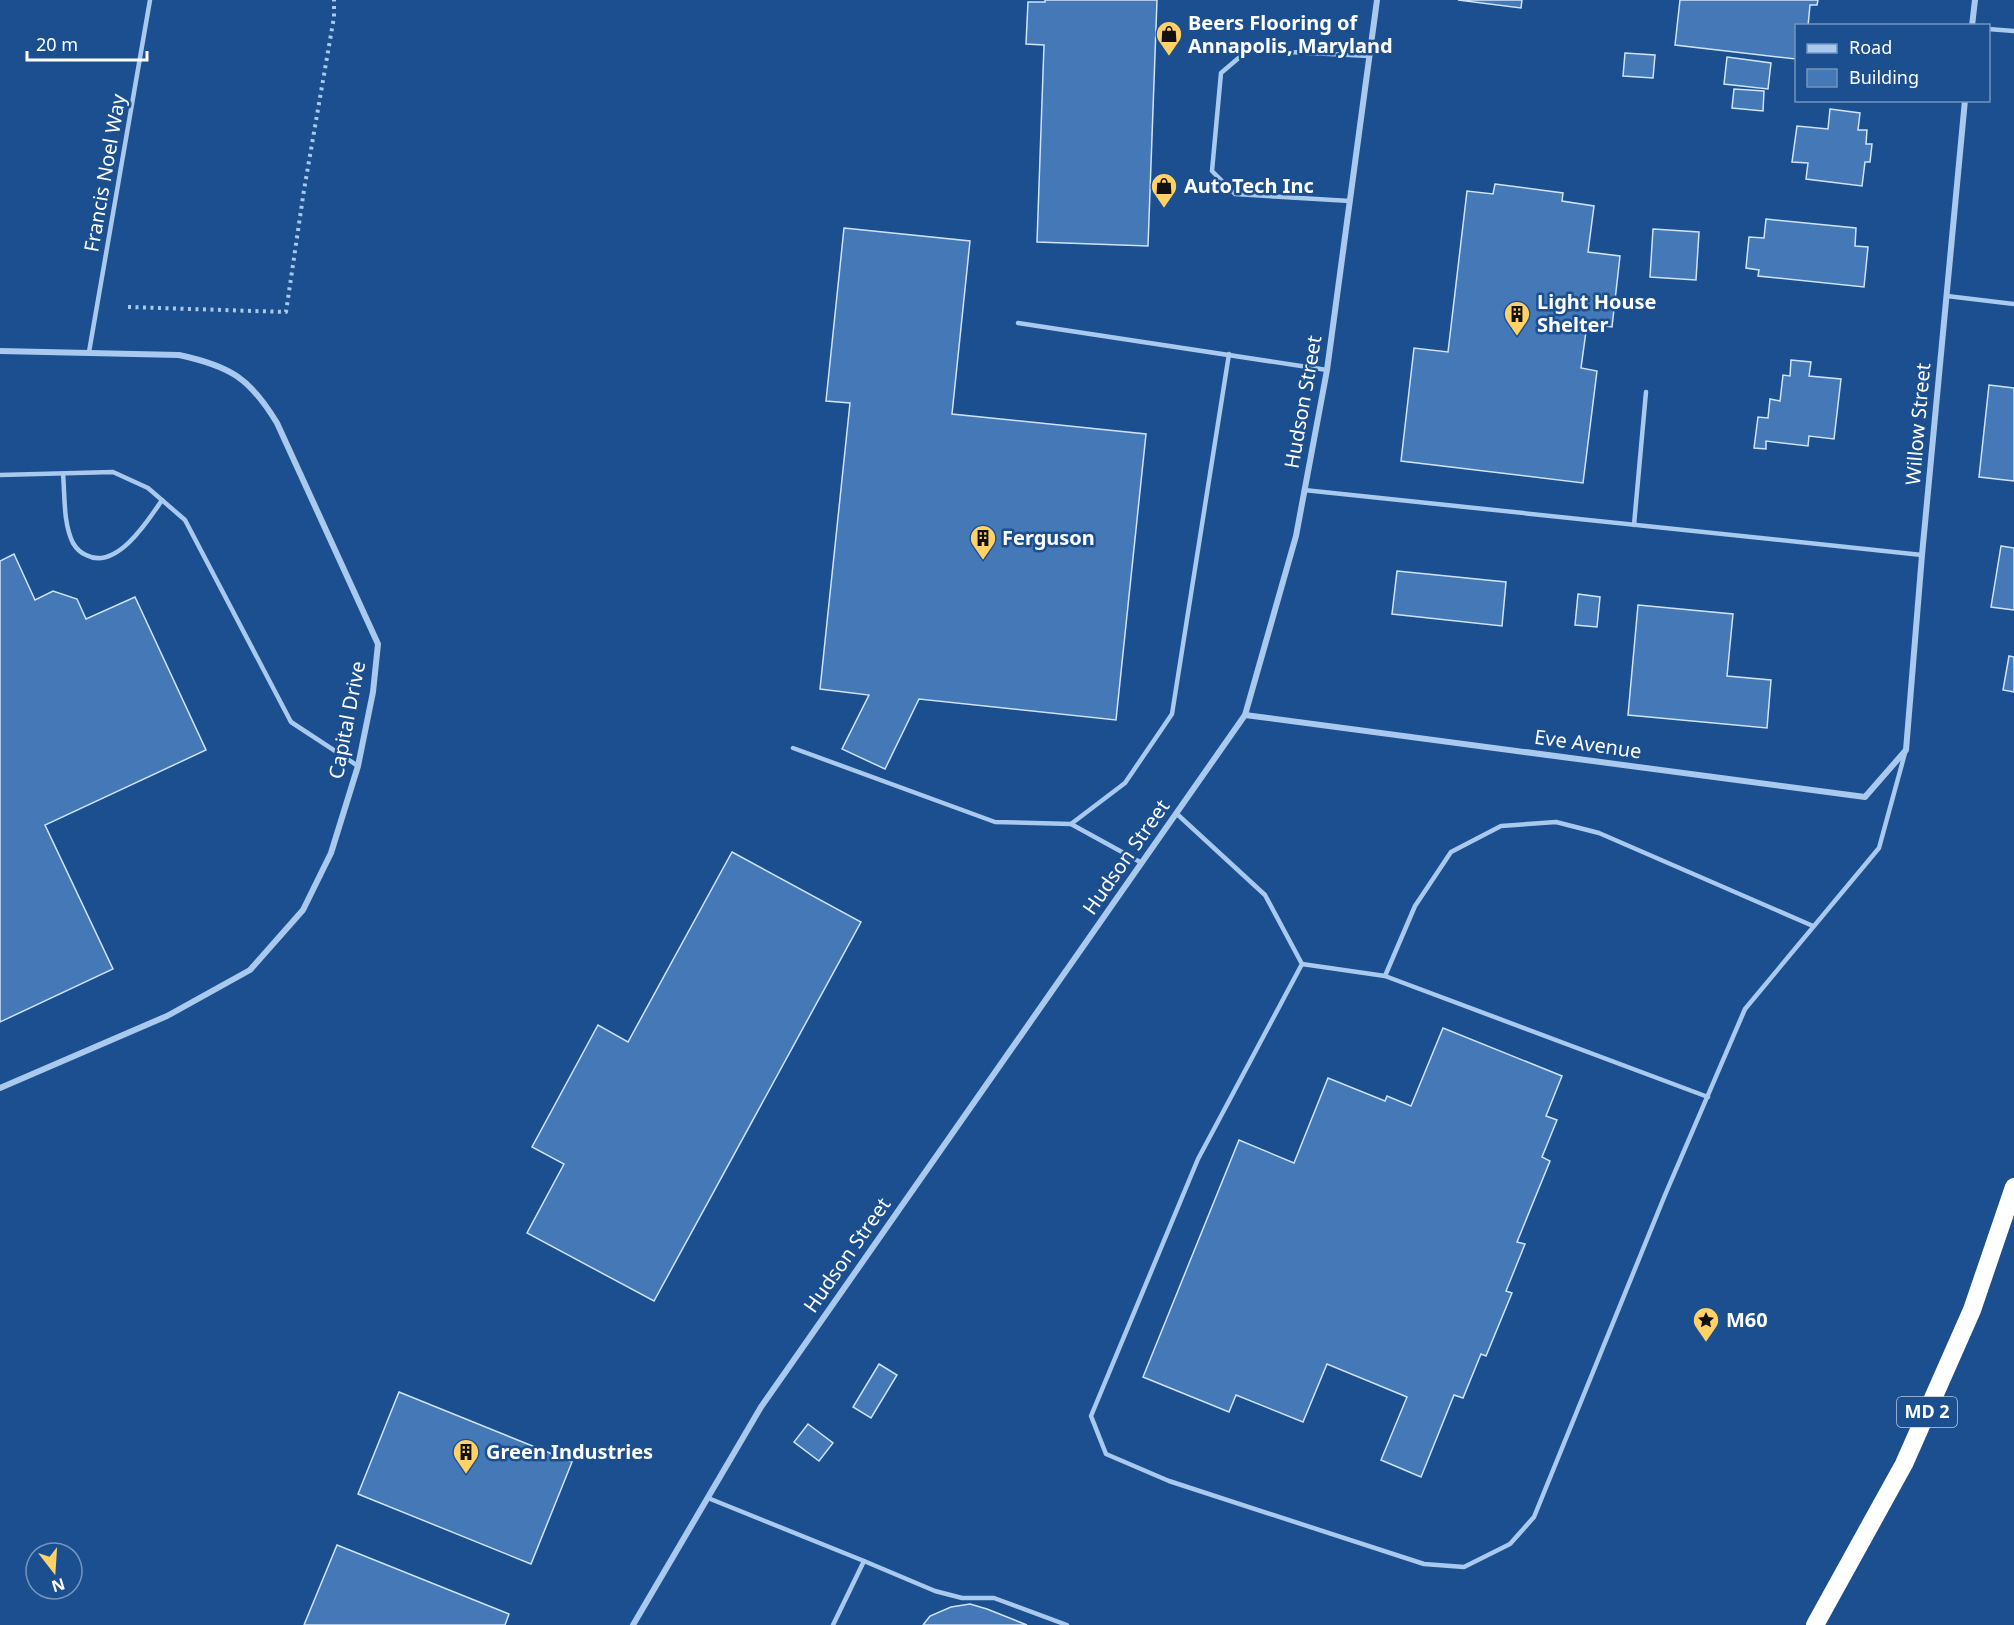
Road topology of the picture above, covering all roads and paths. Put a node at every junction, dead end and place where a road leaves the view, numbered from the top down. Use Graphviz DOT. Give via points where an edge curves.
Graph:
graph roads {
  1 [pos="150,0"];
  2 [pos="334,0"];
  3 [pos="1377,0"];
  4 [pos="1975,0"];
  5 [pos="1972,24"];
  6 [pos="1990,29"];
  7 [pos="2014,31"];
  8 [pos="1369,56"];
  9 [pos="1965,102"];
  10 [pos="1350,201"];
  11 [pos="1947,297"];
  12 [pos="2014,304"];
  13 [pos="128,307"];
  14 [pos="1018,323"];
  15 [pos="0,351"];
  16 [pos="89,352"];
  17 [pos="1229,354"];
  18 [pos="1327,370"];
  19 [pos="1646,392"];
  20 [pos="63,474"];
  21 [pos="0,475"];
  22 [pos="1304,490"];
  23 [pos="162,500"];
  24 [pos="1634,525"];
  25 [pos="1922,555"];
  26 [pos="1245,715"];
  27 [pos="793,748"];
  28 [pos="1906,750"];
  29 [pos="358,765"];
  30 [pos="1177,814"];
  31 [pos="1071,824"];
  32 [pos="1142,863"];
  33 [pos="1813,926"];
  34 [pos="1302,964"];
  35 [pos="1385,976"];
  36 [pos="0,1088"];
  37 [pos="1708,1097"];
  38 [pos="2014,1187"];
  39 [pos="708,1498"];
  40 [pos="864,1561"];
  41 [pos="633,1625"];
  42 [pos="833,1625"];
  43 [pos="1067,1625"];
  44 [pos="1815,1625"];
  1 -- 16 [label="lane, Francis Noel Way"];
  2 -- 13 [label="path" via="285,312"];
  3 -- 8 [label="street, Hudson Street"];
  4 -- 5 [label="street"];
  6 -- 7 [label="lane"];
  8 -- 10 [label="street, Hudson Street"];
  8 -- 10 [label="lane" via="1248,50 1221,74 1212,171 1235,194"];
  9 -- 11 [label="street, Willow Street"];
  10 -- 18 [label="street, Hudson Street"];
  11 -- 12 [label="lane"];
  11 -- 25 [label="street, Willow Street"];
  14 -- 17 [label="lane"];
  15 -- 16 [label="street, Capital Drive"];
  16 -- 29 [label="street, Capital Drive" via="179,355 206,361 226,369 262,399 277,423 378,644"];
  17 -- 18 [label="lane"];
  17 -- 31 [label="lane" via="1172,714 1125,783"];
  18 -- 22 [label="street, Hudson Street"];
  19 -- 24 [label="lane"];
  20 -- 21 [label="lane"];
  20 -- 23 [label="lane" via="113,472 148,488"];
  20 -- 23 [label="lane" via="73,543 92,558 107,558 127,544"];
  22 -- 24 [label="lane"];
  22 -- 26 [label="street, Hudson Street" via="1296,536"];
  23 -- 29 [label="lane" via="185,520 291,722"];
  24 -- 25 [label="lane"];
  25 -- 28 [label="street, Willow Street"];
  26 -- 28 [label="street, Eve Avenue" via="1865,797"];
  26 -- 30 [label="street, Hudson Street"];
  27 -- 31 [label="lane" via="995,822"];
  28 -- 33 [label="lane" via="1879,848"];
  29 -- 36 [label="street, Capital Drive" via="331,853 303,910 250,970 167,1016"];
  30 -- 32 [label="street, Hudson Street"];
  30 -- 34 [label="lane" via="1265,895"];
  31 -- 32 [label="lane"];
  32 -- 39 [label="street, Hudson Street" via="761,1407"];
  33 -- 35 [label="lane" via="1599,833 1556,822 1501,826 1451,852 1415,906"];
  33 -- 37 [label="lane" via="1745,1009"];
  34 -- 35 [label="lane"];
  34 -- 37 [label="lane" via="1198,1159 1091,1416 1106,1454 1169,1481 1424,1564 1464,1567 1510,1544 1534,1517"];
  35 -- 37 [label="lane"];
  38 -- 44 [label="highway, MD 2" via="1971,1310 1904,1464"];
  39 -- 40 [label="lane"];
  39 -- 41 [label="street, Hudson Street"];
  40 -- 42 [label="lane"];
  40 -- 43 [label="lane" via="935,1591 962,1598 994,1598"];
}
